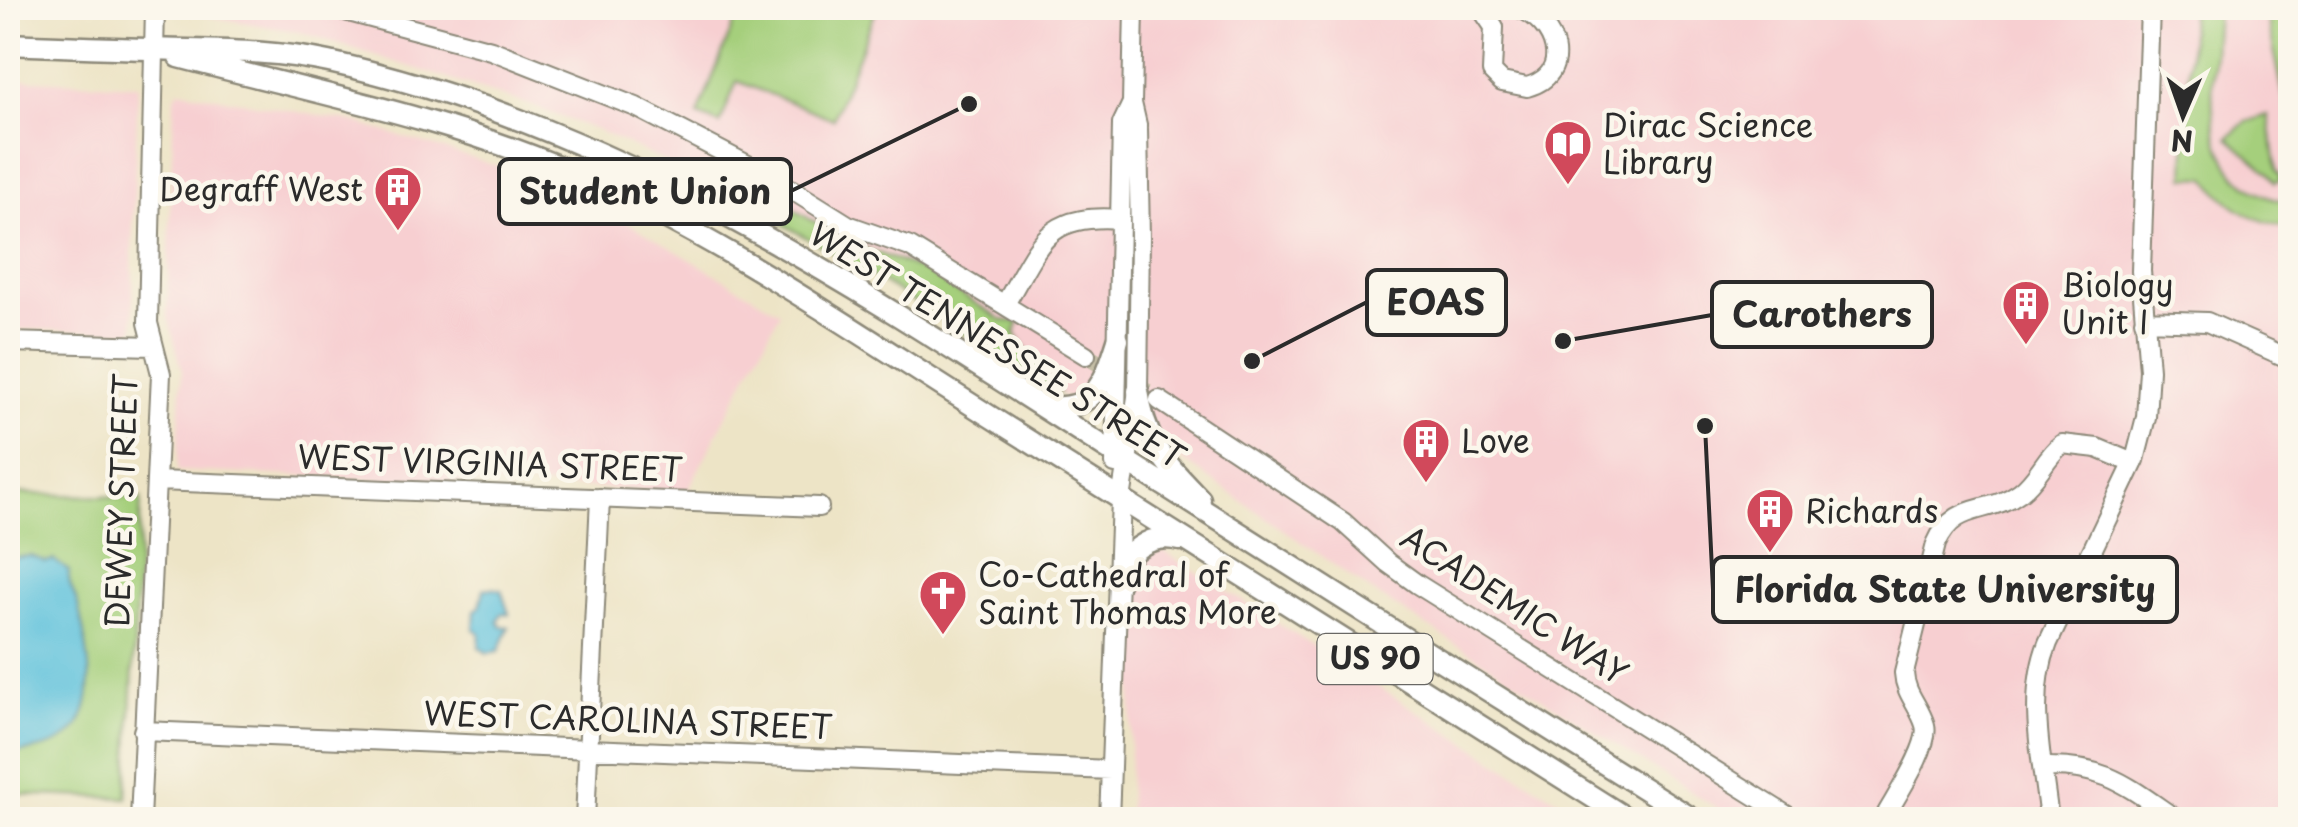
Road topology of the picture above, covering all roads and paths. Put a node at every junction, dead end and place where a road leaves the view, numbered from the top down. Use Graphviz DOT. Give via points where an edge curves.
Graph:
graph roads {
  1 [pos="155,8"];
  2 [pos="334,8"];
  3 [pos="1134,8"];
  4 [pos="1481,8"];
  5 [pos="1519,8"];
  6 [pos="2150,8"];
  7 [pos="8,44"];
  8 [pos="153,50"];
  9 [pos="1132,103"];
  10 [pos="1120,219"];
  11 [pos="1005,304"];
  12 [pos="2144,320"];
  13 [pos="1118,340"];
  14 [pos="8,342"];
  15 [pos="153,346"];
  16 [pos="1086,355"];
  17 [pos="2290,359"];
  18 [pos="1138,391"];
  19 [pos="1158,400"];
  20 [pos="1036,403"];
  21 [pos="1121,458"];
  22 [pos="2133,463"];
  23 [pos="158,481"];
  24 [pos="600,498"];
  25 [pos="1121,499"];
  26 [pos="819,507"];
  27 [pos="1222,522"];
  28 [pos="1194,545"];
  29 [pos="1118,584"];
  30 [pos="142,732"];
  31 [pos="588,749"];
  32 [pos="2044,767"];
  33 [pos="1111,770"];
  34 [pos="140,820"];
  35 [pos="585,820"];
  36 [pos="1110,820"];
  37 [pos="1630,820"];
  38 [pos="1694,820"];
  39 [pos="1794,820"];
  40 [pos="1883,820"];
  41 [pos="2048,820"];
  42 [pos="2177,820"];
  1 -- 8 [label="street, DEWEY STREET"];
  2 -- 11 [label="street" via="480,47 636,108 754,167 848,225 910,247"];
  3 -- 9 [label="street"];
  4 -- 5 [label="street" via="1494,28 1492,72 1502,82 1526,87 1548,74 1554,47 1542,20"];
  6 -- 12 [label="street"];
  7 -- 8 [label="main road, WEST TENNESSEE STREET / US 90"];
  8 -- 15 [label="street, DEWEY STREET"];
  8 -- 20 [label="main road, WEST TENNESSEE STREET / US 90" via="270,52 330,62 546,131 722,213"];
  8 -- 25 [label="main road, WEST TENNESSEE STREET / US 90" via="445,125 594,182 702,237"];
  9 -- 10 [label="street" via="1122,124"];
  9 -- 18 [label="street" via="1138,129"];
  10 -- 11 [label="street" via="1083,217 1059,225"];
  10 -- 13 [label="street"];
  11 -- 16 [label="street"];
  12 -- 17 [label="street" via="2208,322"];
  12 -- 22 [label="street" via="2148,399"];
  13 -- 20 [label="main road" via="1088,400 1066,407"];
  13 -- 21 [label="street"];
  14 -- 15 [label="street"];
  15 -- 23 [label="street, DEWEY STREET" via="162,374"];
  18 -- 21 [label="street"];
  18 -- 27 [label="main road" via="1155,450"];
  19 -- 39 [label="street, ACADEMIC WAY" via="1343,522 1417,584"];
  20 -- 21 [label="main road, WEST TENNESSEE STREET / US 90"];
  21 -- 25 [label="street"];
  21 -- 27 [label="main road, WEST TENNESSEE STREET / US 90"];
  22 -- 32 [label="street" via="2044,654 2038,700"];
  22 -- 40 [label="street" via="2091,446 2062,444 2017,495 1945,526 1904,672 1925,741"];
  23 -- 24 [label="street, WEST VIRGINIA STREET"];
  23 -- 30 [label="street, DEWEY STREET"];
  24 -- 26 [label="street, WEST VIRGINIA STREET"];
  24 -- 31 [label="street"];
  25 -- 28 [label="main road, WEST TENNESSEE STREET / US 90"];
  25 -- 29 [label="street"];
  27 -- 38 [label="main road, WEST TENNESSEE STREET / US 90"];
  28 -- 29 [label="main road" via="1150,540 1129,558"];
  28 -- 37 [label="main road, WEST TENNESSEE STREET / US 90"];
  29 -- 33 [label="street"];
  30 -- 31 [label="street, WEST CAROLINA STREET"];
  30 -- 34 [label="street, DEWEY STREET"];
  31 -- 33 [label="street, WEST CAROLINA STREET"];
  31 -- 35 [label="street"];
  32 -- 41 [label="street"];
  32 -- 42 [label="street" via="2107,774"];
  33 -- 36 [label="street"];
}
